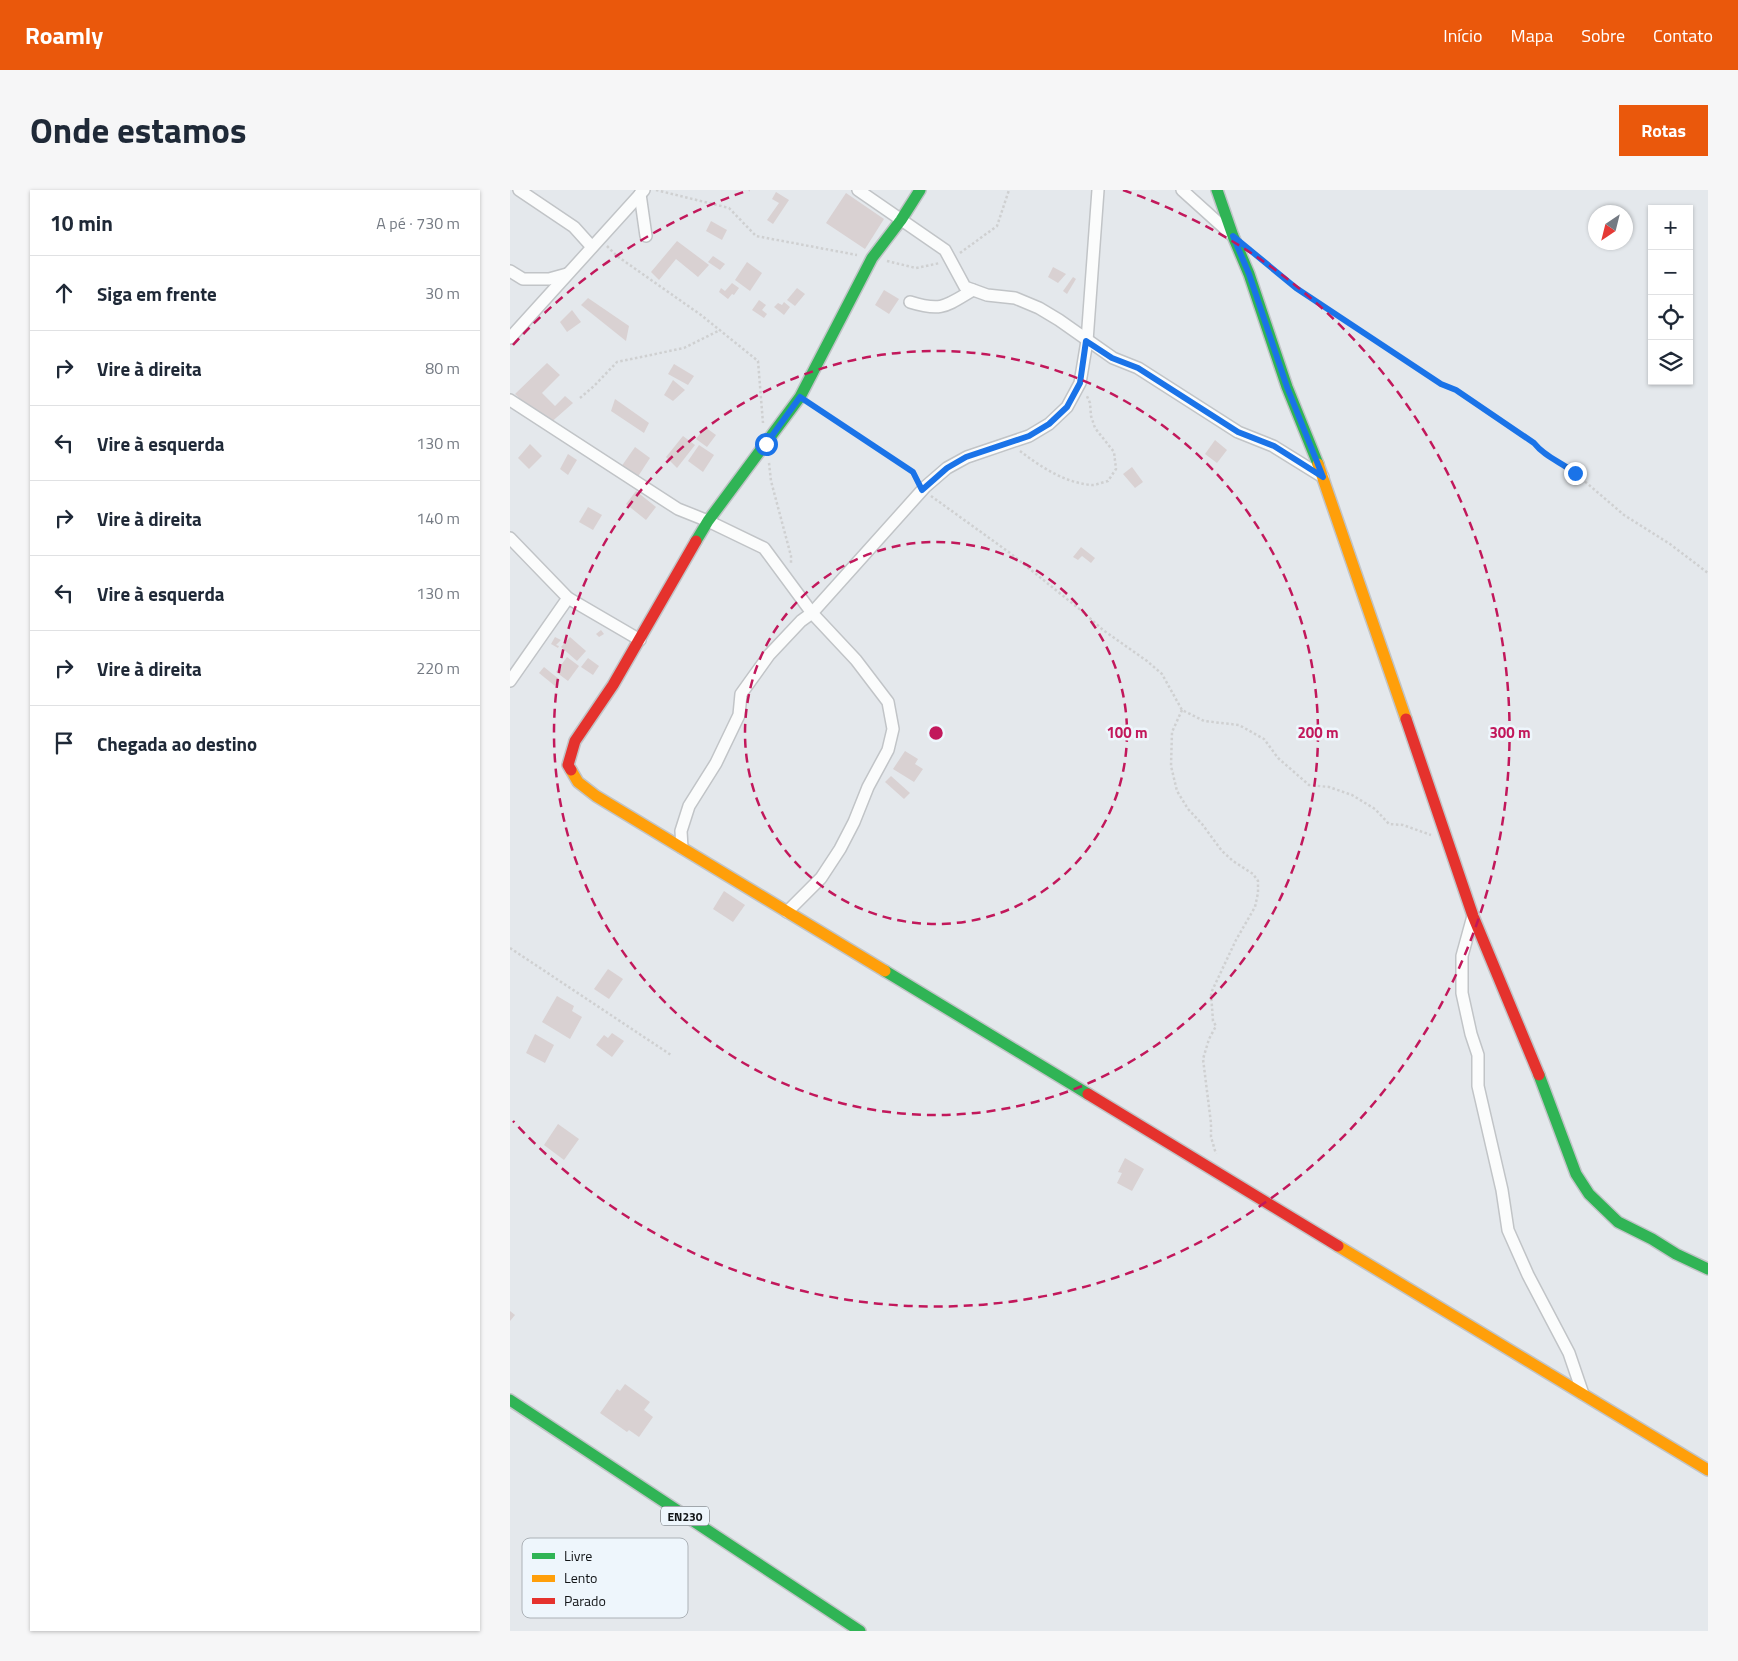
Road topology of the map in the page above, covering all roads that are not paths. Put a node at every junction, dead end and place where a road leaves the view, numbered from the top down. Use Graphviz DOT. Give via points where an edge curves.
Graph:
graph roads {
  1 [pos="519,190"];
  2 [pos="858,190"];
  3 [pos="920,190"];
  4 [pos="1098,190"];
  5 [pos="1182,190"];
  6 [pos="1216,190"];
  7 [pos="642,192"];
  8 [pos="901,220"];
  9 [pos="646,236"];
  10 [pos="1233,236"];
  11 [pos="596,242"];
  12 [pos="510,271"];
  13 [pos="568,274"];
  14 [pos="973,290"];
  15 [pos="910,302"];
  16 [pos="510,338"];
  17 [pos="1086,341"];
  18 [pos="510,400"];
  19 [pos="1323,477"];
  20 [pos="708,521"];
  21 [pos="510,538"];
  22 [pos="568,598"];
  23 [pos="812,613"];
  24 [pos="640,640"];
  25 [pos="510,681"];
  26 [pos="682,848"];
  27 [pos="787,912"];
  28 [pos="1473,916"];
  29 [pos="1708,1269"];
  30 [pos="1583,1394"];
  31 [pos="510,1400"];
  32 [pos="1708,1470"];
  33 [pos="860,1631"];
  1 -- 11 [label="street"];
  2 -- 8 [label="street"];
  3 -- 8 [label="street"];
  4 -- 17 [label="street"];
  5 -- 10 [label="street"];
  6 -- 10 [label="street"];
  7 -- 9 [label="street"];
  7 -- 11 [label="street"];
  8 -- 14 [label="street" via="946,250 965,287"];
  8 -- 20 [label="street" via="872,258 800,397"];
  10 -- 19 [label="street"];
  11 -- 13 [label="street"];
  12 -- 13 [label="street" via="523,279 549,280"];
  13 -- 16 [label="street"];
  14 -- 15 [label="street" via="945,306 927,307"];
  14 -- 17 [label="street" via="1015,298 1039,308"];
  17 -- 19 [label="street" via="1112,358 1138,368 1238,432 1274,446"];
  17 -- 23 [label="street" via="1080,383 1067,407 1049,424 1029,436 966,457 947,468 922,490"];
  18 -- 20 [label="street" via="678,509"];
  19 -- 28 [label="street"];
  20 -- 23 [label="street" via="764,548"];
  20 -- 24 [label="street"];
  21 -- 22 [label="street"];
  22 -- 24 [label="street"];
  22 -- 25 [label="street"];
  23 -- 26 [label="street" via="769,654 742,694 739,716 689,806 681,831"];
  23 -- 27 [label="street" via="856,660 888,702 893,729 888,750 840,849 822,878"];
  24 -- 26 [label="street" via="575,740 568,765 578,782 596,796"];
  26 -- 27 [label="street"];
  27 -- 30 [label="street"];
  28 -- 29 [label="street" via="1532,1057 1576,1174 1589,1194 1618,1222"];
  28 -- 30 [label="street" via="1462,956 1462,993 1478,1055 1478,1086 1508,1230 1569,1353"];
  30 -- 32 [label="street"];
  31 -- 33 [label="street, EN230"];
}
